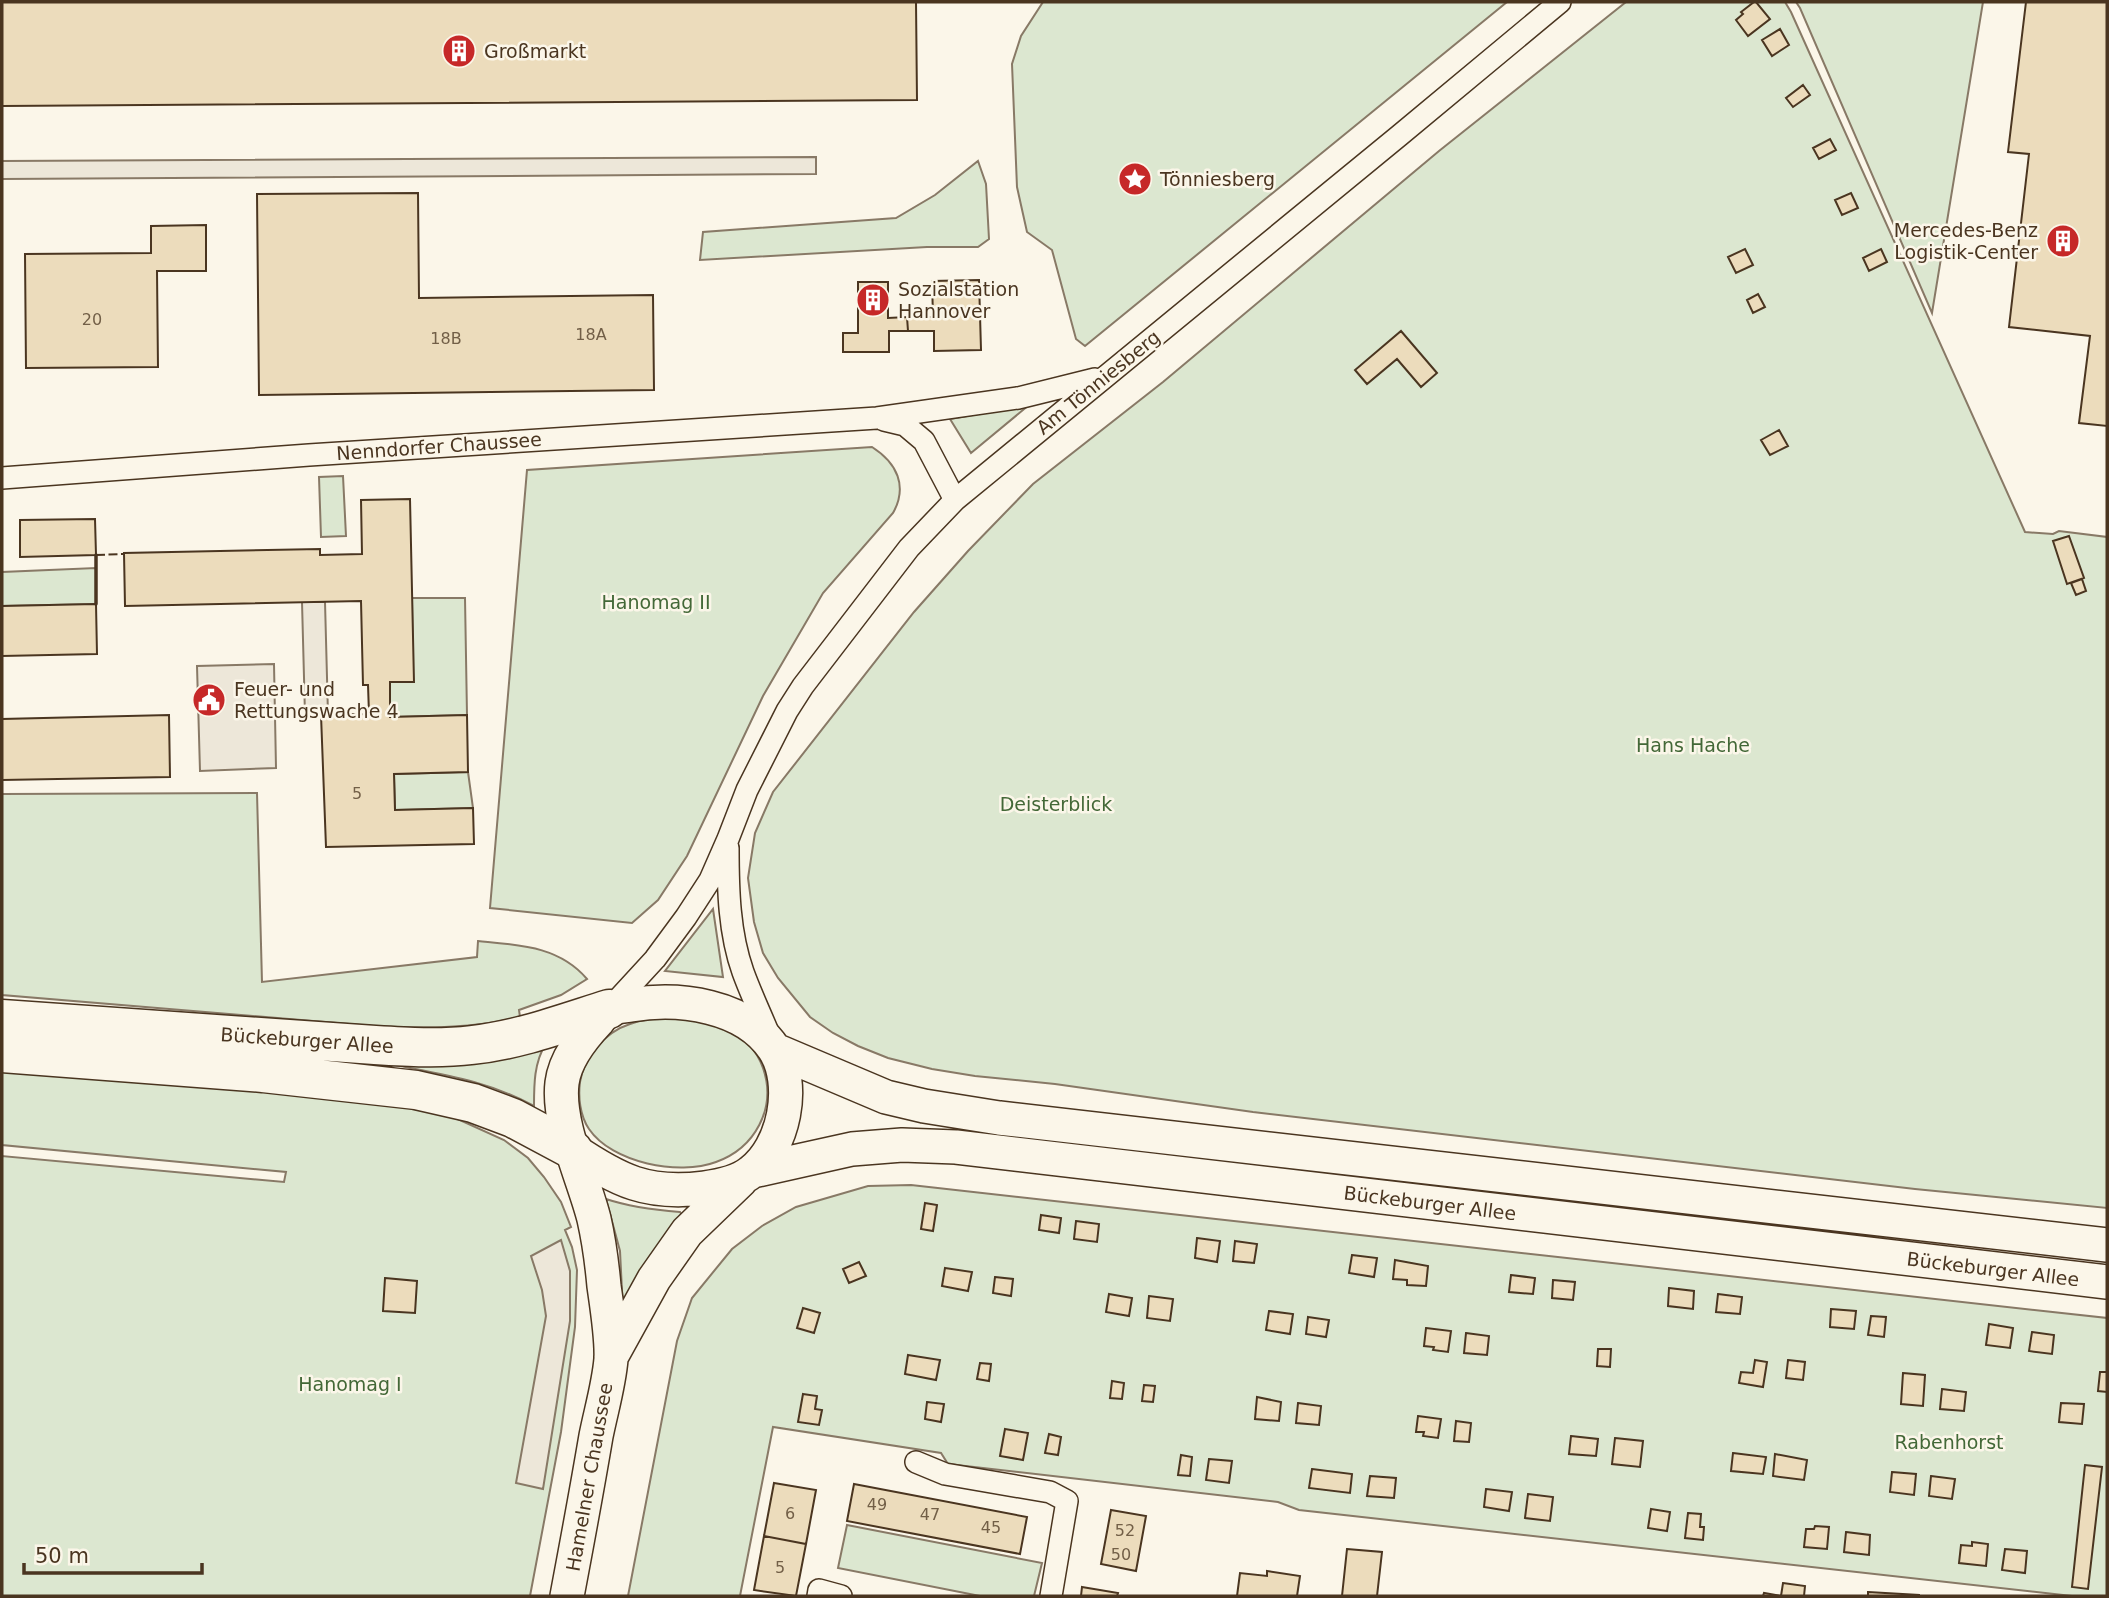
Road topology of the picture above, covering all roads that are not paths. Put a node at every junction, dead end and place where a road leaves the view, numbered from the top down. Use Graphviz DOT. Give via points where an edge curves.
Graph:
graph roads {
  1 [pos="1559,2"];
  2 [pos="1104,376"];
  3 [pos="877,418"];
  4 [pos="2,478"];
  5 [pos="955,500"];
  6 [pos="728,839"];
  7 [pos="608,1009"];
  8 [pos="2,1019"];
  9 [pos="775,1050"];
  10 [pos="2,1053"];
  11 [pos="573,1150"];
  12 [pos="749,1173"];
  13 [pos="2107,1245"];
  14 [pos="2107,1282"];
  15 [pos="611,1357"];
  16 [pos="916,1462"];
  17 [pos="818,1593"];
  18 [pos="567,1596"];
  19 [pos="841,1596"];
  20 [pos="1051,1596"];
  1 -- 2 [label="street, Am Tönniesberg"];
  2 -- 3 [label="street, Nenndorfer Chaussee" via="1018,398"];
  2 -- 5 [label="street, Am Tönniesberg"];
  3 -- 4 [label="street, Nenndorfer Chaussee"];
  3 -- 5 [label="street, Nenndorfer Chaussee" via="905,425 924,441"];
  5 -- 6 [label="street, Am Tönniesberg" via="909,548 803,686 747,790"];
  6 -- 7 [label="street, Am Tönniesberg" via="710,880 686,917 655,959"];
  6 -- 9 [label="street, Am Tönniesberg" via="730,909 742,969"];
  7 -- 8 [label="highway, Bückeburger Allee" via="531,1033 432,1048"];
  7 -- 9 [label="main road" via="672,1003 717,1010 741,1019"];
  7 -- 11 [label="main road" via="584,1035 566,1067 561,1094"];
  9 -- 12 [label="main road" via="783,1072 785,1111 772,1149"];
  9 -- 13 [label="main road, Bückeburger Allee" via="886,1097 999,1118"];
  10 -- 11 [label="highway, Bückeburger Allee" via="415,1090 513,1118"];
  11 -- 12 [label="main road" via="614,1176 668,1190 718,1186"];
  11 -- 15 [label="main road, Hamelner Chaussee" via="594,1220"];
  12 -- 14 [label="main road, Bückeburger Allee" via="852,1149 956,1147"];
  12 -- 15 [label="main road, Hamelner Chaussee" via="687,1232 654,1279"];
  15 -- 18 [label="main road, Hamelner Chaussee"];
  16 -- 20 [label="street" via="945,1474 1050,1492 1067,1501"];
  17 -- 19 [label="street"];
}
